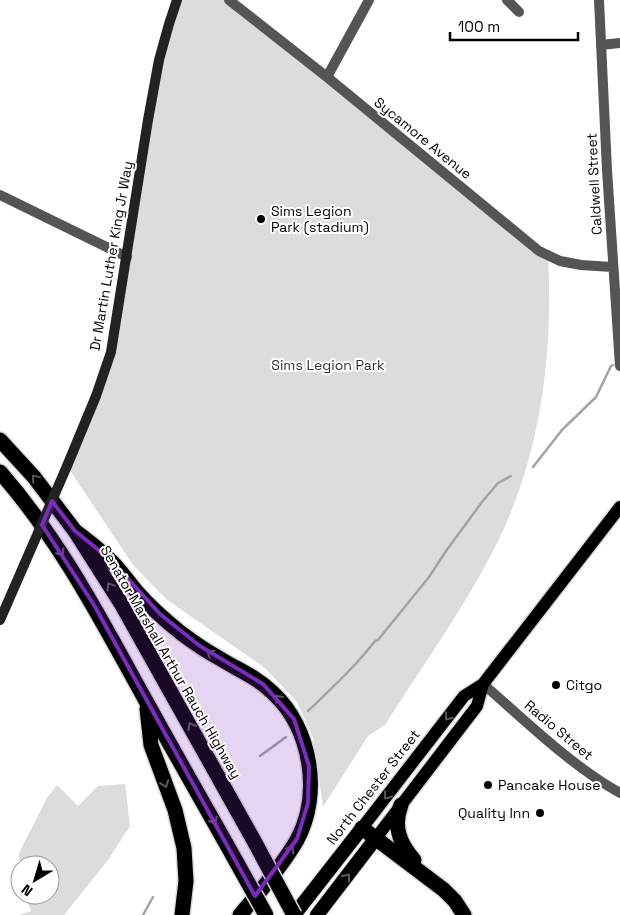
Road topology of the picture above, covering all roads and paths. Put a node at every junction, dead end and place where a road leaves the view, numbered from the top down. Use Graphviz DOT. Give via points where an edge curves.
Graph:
graph roads {
  1 [pos="177,0"];
  2 [pos="229,0"];
  3 [pos="369,0"];
  4 [pos="507,0"];
  5 [pos="599,0"];
  6 [pos="519,12"];
  7 [pos="620,43"];
  8 [pos="601,45"];
  9 [pos="327,77"];
  10 [pos="0,196"];
  11 [pos="127,257"];
  12 [pos="612,267"];
  13 [pos="620,366"];
  14 [pos="0,440"];
  15 [pos="0,472"];
  16 [pos="620,507"];
  17 [pos="75,531"];
  18 [pos="0,620"];
  19 [pos="483,684"];
  20 [pos="147,703"];
  21 [pos="619,792"];
  22 [pos="401,805"];
  23 [pos="362,828"];
  24 [pos="376,838"];
  25 [pos="435,883"];
  26 [pos="182,915"];
  27 [pos="240,915"];
  28 [pos="266,915"];
  29 [pos="294,915"];
  30 [pos="317,915"];
  31 [pos="464,915"];
  1 -- 11 [label="main road, Dr Martin Luther King Jr Way" via="159,60"];
  2 -- 9 [label="street, Sycamore Avenue"];
  3 -- 9 [label="street"];
  4 -- 6 [label="street"];
  5 -- 8 [label="street, Caldwell Street"];
  7 -- 8 [label="street"];
  8 -- 12 [label="street, Caldwell Street"];
  9 -- 12 [label="street, Sycamore Avenue" via="539,251 581,266"];
  10 -- 11 [label="street"];
  11 -- 18 [label="main road, Dr Martin Luther King Jr Way, bridge" via="111,352 96,396"];
  12 -- 13 [label="street, Caldwell Street"];
  17 -- 14 [label="highway, Senator Marshall Arthur Rauch Highway, one-way" via="34,477"];
  15 -- 20 [label="highway, one-way" via="57,546 94,605"];
  16 -- 19 [label="main road, North Chester Street"];
  27 -- 17 [label="highway, one-way" via="286,857 302,828 310,780 307,751 299,730 288,709 273,693 252,676 180,632 139,594 111,560"];
  29 -- 17 [label="highway, Senator Marshall Arthur Rauch Highway, one-way, bridge" via="122,605"];
  19 -- 21 [label="street, Radio Street" via="564,753"];
  19 -- 22 [label="main road, North Chester Street" via="477,706"];
  19 -- 23 [label="main road, North Chester Street, one-way" via="464,696"];
  20 -- 26 [label="highway, one-way" via="151,745 175,810 184,848 186,881"];
  20 -- 28 [label="highway, one-way, bridge"];
  22 -- 24 [label="main road, North Chester Street"];
  22 -- 25 [label="highway" via="397,822 400,841"];
  23 -- 24 [label="highway"];
  23 -- 29 [label="highway, North Chester Street"];
  24 -- 25 [label="highway"];
  30 -- 24 [label="highway, North Chester Street, one-way"];
  25 -- 31 [label="highway" via="451,896"];
}
